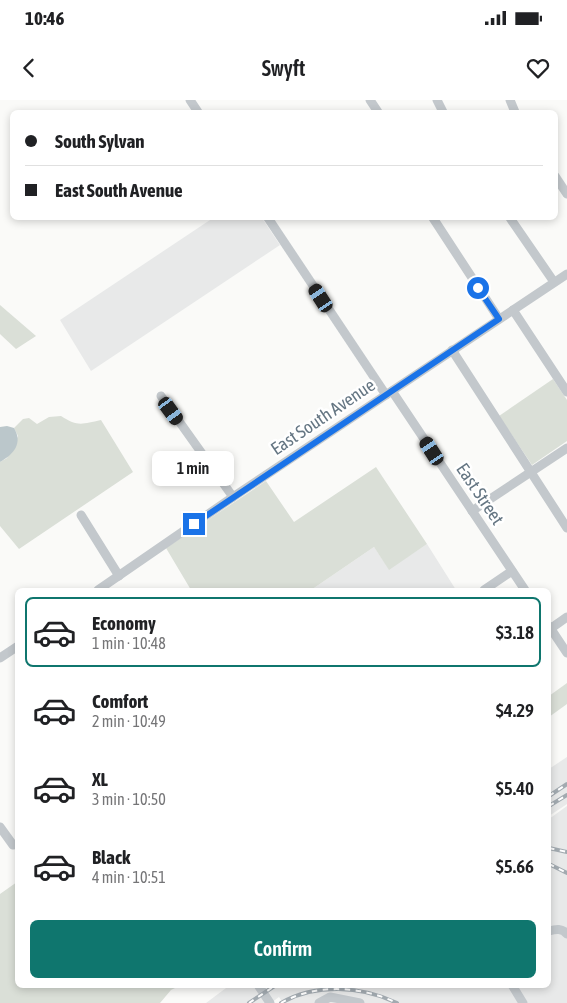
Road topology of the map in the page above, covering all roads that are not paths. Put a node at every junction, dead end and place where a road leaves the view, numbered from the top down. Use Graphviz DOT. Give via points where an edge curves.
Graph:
graph roads {
  1 [pos="558,180"];
  2 [pos="567,194"];
  3 [pos="269,220"];
  4 [pos="434,220"];
  5 [pos="511,220"];
  6 [pos="566,277"];
  7 [pos="554,282"];
  8 [pos="513,310"];
  9 [pos="499,319"];
  10 [pos="452,350"];
  11 [pos="567,392"];
  12 [pos="389,393"];
  13 [pos="161,396"];
  14 [pos="567,448"];
  15 [pos="530,473"];
  16 [pos="233,497"];
  17 [pos="472,512"];
  18 [pos="81,515"];
  19 [pos="567,528"];
  20 [pos="512,572"];
  21 [pos="119,576"];
  22 [pos="101,588"];
  23 [pos="487,588"];
  24 [pos="524,588"];
  25 [pos="567,617"];
  26 [pos="551,626"];
  27 [pos="551,629"];
  28 [pos="15,648"];
  29 [pos="567,654"];
  30 [pos="0,658"];
  31 [pos="0,826"];
  32 [pos="13,845"];
  33 [pos="551,930"];
  34 [pos="567,934"];
  35 [pos="260,988"];
  36 [pos="514,988"];
  37 [pos="270,1003"];
  38 [pos="319,1003"];
  39 [pos="360,1003"];
  40 [pos="523,1003"];
  1 -- 2 [label="street"];
  3 -- 12 [label="street, East Street"];
  4 -- 9 [label="street"];
  5 -- 7 [label="street"];
  6 -- 7 [label="street, East South Avenue"];
  7 -- 8 [label="street, East South Avenue"];
  8 -- 9 [label="street, East South Avenue"];
  8 -- 11 [label="street"];
  9 -- 10 [label="street, East South Avenue"];
  10 -- 12 [label="street, East South Avenue"];
  10 -- 15 [label="street"];
  12 -- 16 [label="street, East South Avenue"];
  12 -- 17 [label="street, East Street"];
  13 -- 16 [label="street"];
  14 -- 15 [label="street"];
  15 -- 17 [label="street"];
  15 -- 19 [label="street"];
  16 -- 21 [label="street, East South Avenue"];
  17 -- 20 [label="street, East Street"];
  18 -- 21 [label="street"];
  20 -- 23 [label="street"];
  20 -- 24 [label="street, East Street"];
  21 -- 22 [label="street, East South Avenue"];
  25 -- 26 [label="street"];
  27 -- 29 [label="street"];
  28 -- 30 [label="street"];
  31 -- 32 [label="street"];
  33 -- 34 [label="street" via="563,930"];
  35 -- 37 [label="street"];
  36 -- 40 [label="street"];
  38 -- 39 [label="street" via="330,997"];
}
